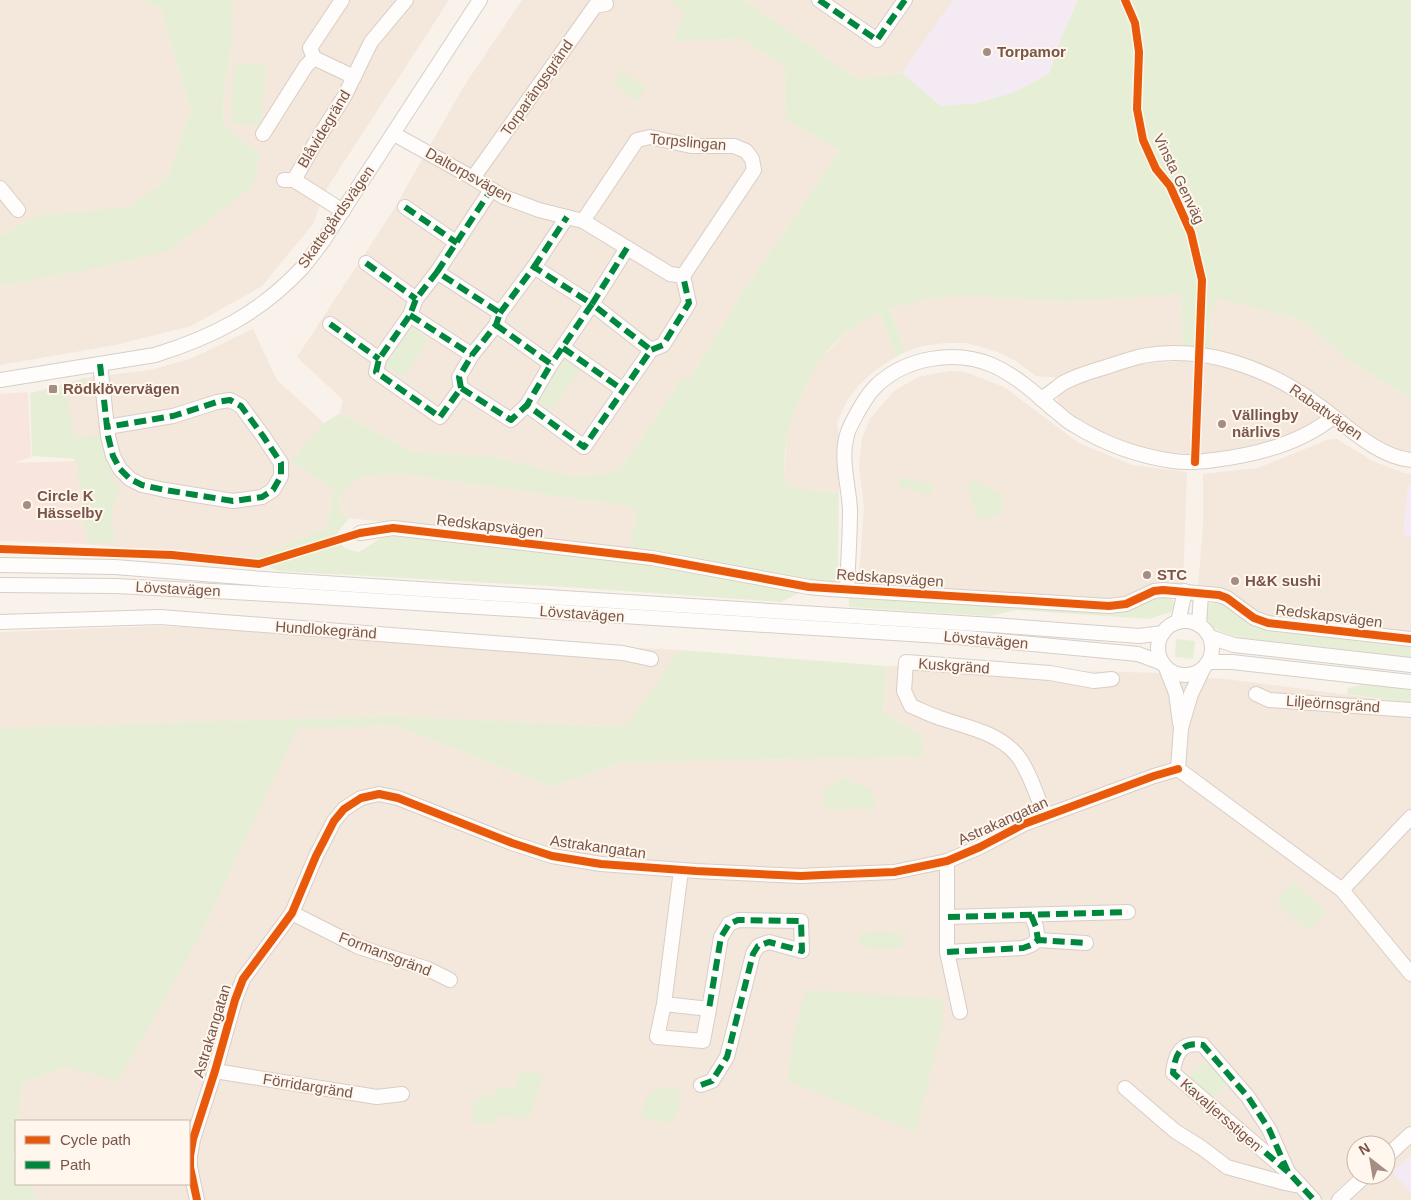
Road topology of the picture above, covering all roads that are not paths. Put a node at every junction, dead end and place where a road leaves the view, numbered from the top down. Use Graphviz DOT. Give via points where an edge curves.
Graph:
graph roads {
  1 [pos="342,0"];
  2 [pos="406,0"];
  3 [pos="480,0"];
  4 [pos="819,0"];
  5 [pos="905,0"];
  6 [pos="606,4"];
  7 [pos="314,58"];
  8 [pos="354,77"];
  9 [pos="263,134"];
  10 [pos="394,134"];
  11 [pos="473,178"];
  12 [pos="0,188"];
  13 [pos="492,190"];
  14 [pos="405,207"];
  15 [pos="18,210"];
  16 [pos="344,211"];
  17 [pos="567,217"];
  18 [pos="583,221"];
  19 [pos="457,243"];
  20 [pos="628,248"];
  21 [pos="366,264"];
  22 [pos="534,267"];
  23 [pos="437,272"];
  24 [pos="684,276"];
  25 [pos="416,299"];
  26 [pos="592,304"];
  27 [pos="410,315"];
  28 [pos="498,319"];
  29 [pos="330,324"];
  30 [pos="563,348"];
  31 [pos="651,350"];
  32 [pos="472,356"];
  33 [pos="379,359"];
  34 [pos="100,364"];
  35 [pos="552,364"];
  36 [pos="0,380"];
  37 [pos="461,388"];
  38 [pos="624,390"];
  39 [pos="1042,399"];
  40 [pos="527,405"];
  41 [pos="1333,417"];
  42 [pos="107,427"];
  43 [pos="1411,460"];
  44 [pos="360,533"];
  45 [pos="0,565"];
  46 [pos="0,585"];
  47 [pos="846,589"];
  48 [pos="1185,592"];
  49 [pos="1201,594"];
  50 [pos="0,622"];
  51 [pos="1178,622"];
  52 [pos="1199,625"];
  53 [pos="1162,633"];
  54 [pos="1210,637"];
  55 [pos="1411,639"];
  56 [pos="650,659"];
  57 [pos="1164,665"];
  58 [pos="1206,665"];
  59 [pos="1411,665"];
  60 [pos="1112,679"];
  61 [pos="1411,682"];
  62 [pos="1256,694"];
  63 [pos="1411,710"];
  64 [pos="1181,728"];
  65 [pos="1178,769"];
  66 [pos="1045,816"];
  67 [pos="1411,817"];
  68 [pos="948,862"];
  69 [pos="681,870"];
  70 [pos="1342,890"];
  71 [pos="1128,912"];
  72 [pos="292,913"];
  73 [pos="1030,915"];
  74 [pos="948,917"];
  75 [pos="1038,940"];
  76 [pos="1086,943"];
  77 [pos="948,952"];
  78 [pos="1411,974"];
  79 [pos="450,980"];
  80 [pos="664,1004"];
  81 [pos="709,1008"];
  82 [pos="960,1012"];
  83 [pos="215,1071"];
  84 [pos="701,1084"];
  85 [pos="1125,1088"];
  86 [pos="402,1094"];
  87 [pos="1411,1134"];
  88 [pos="1396,1148"];
  89 [pos="190,1156"];
  90 [pos="190,1171"];
  91 [pos="1288,1172"];
  92 [pos="1355,1185"];
  93 [pos="1300,1186"];
  94 [pos="197,1200"];
  95 [pos="1314,1200"];
  96 [pos="1339,1200"];
  1 -- 7 [label="street" via="310,48"];
  2 -- 8 [label="street, Blåvidegränd" via="371,42"];
  3 -- 10 [label="street, Skattegårdsvägen"];
  4 -- 5 [label="street" via="877,40"];
  6 -- 11 [label="street, Torparängsgränd" via="595,6"];
  7 -- 8 [label="street, Blåvidegränd"];
  7 -- 9 [label="street"];
  8 -- 16 [label="street, Blåvidegränd" via="289,180"];
  10 -- 11 [label="street, Daltorpsvägen"];
  10 -- 16 [label="street, Skattegårdsvägen"];
  11 -- 13 [label="street, Daltorpsvägen"];
  12 -- 15 [label="street"];
  13 -- 17 [label="street, Daltorpsvägen" via="539,210"];
  13 -- 19 [label="street"];
  14 -- 19 [label="street"];
  16 -- 34 [label="street, Skattegårdsvägen" via="323,241 281,289 232,324 180,348"];
  17 -- 18 [label="street, Daltorpsvägen"];
  17 -- 22 [label="street"];
  18 -- 20 [label="street, Daltorpsvägen"];
  18 -- 24 [label="street, Torpslingan" via="637,140 650,137 691,146 734,146 746,151 754,170"];
  19 -- 23 [label="street"];
  20 -- 24 [label="street, Daltorpsvägen" via="670,274"];
  20 -- 26 [label="street"];
  21 -- 25 [label="street"];
  22 -- 26 [label="street"];
  22 -- 28 [label="street"];
  23 -- 25 [label="street"];
  23 -- 28 [label="street"];
  24 -- 31 [label="street" via="689,303 663,345"];
  25 -- 27 [label="street"];
  26 -- 30 [label="street"];
  26 -- 31 [label="street"];
  27 -- 32 [label="street"];
  27 -- 33 [label="street"];
  28 -- 32 [label="street"];
  28 -- 35 [label="street"];
  29 -- 33 [label="street"];
  30 -- 35 [label="street"];
  30 -- 38 [label="street"];
  31 -- 38 [label="street"];
  32 -- 37 [label="street" via="459,377"];
  33 -- 37 [label="street" via="376,372 440,417"];
  34 -- 36 [label="street, Skattegårdsvägen"];
  34 -- 42 [label="street"];
  35 -- 40 [label="street"];
  37 -- 40 [label="street" via="511,420"];
  38 -- 40 [label="street" via="584,447"];
  39 -- 41 [label="street" via="1072,424 1106,442 1139,454 1173,461 1196,462 1261,452 1294,441"];
  39 -- 41 [label="street, Rabattvägen" via="1065,383 1114,364 1143,356 1199,355 1256,368 1316,402"];
  39 -- 47 [label="street" via="1004,370 972,359 954,357 905,366 875,386 847,435 845,471 850,508"];
  41 -- 43 [label="street, Rabattvägen" via="1388,453"];
  42 -- 42 [label="street" via="113,456 120,469 142,485 233,501 262,497 273,490 281,476 281,463 263,436 240,406 230,400 173,416"];
  44 -- 47 [label="street, Redskapsvägen" via="393,528 652,558 809,587"];
  45 -- 53 [label="street, Lövstavägen" via="114,567 1139,636"];
  46 -- 57 [label="street, Lövstavägen" via="116,586 957,637 1138,654"];
  47 -- 48 [label="street, Redskapsvägen" via="1109,606 1126,604 1154,591"];
  48 -- 49 [label="street, Redskapsvägen"];
  48 -- 51 [label="street"];
  49 -- 52 [label="street"];
  49 -- 55 [label="street, Redskapsvägen" via="1227,598 1254,618 1268,623"];
  50 -- 56 [label="street, Hundlokegränd" via="160,617 623,653"];
  51 -- 52 [label="street"];
  51 -- 53 [label="street, Lövstavägen"];
  52 -- 54 [label="street"];
  53 -- 57 [label="street" via="1158,653"];
  54 -- 58 [label="street" via="1212,654"];
  54 -- 59 [label="street" via="1234,645"];
  57 -- 58 [label="street, Lövstavägen" via="1179,675 1187,676 1196,674"];
  57 -- 64 [label="street" via="1176,693"];
  58 -- 61 [label="street, Lövstavägen" via="1232,662"];
  58 -- 64 [label="street" via="1191,694"];
  60 -- 66 [label="street, Kuskgränd" via="1094,681 1050,673 906,662 904,691 912,706 984,732 1010,748 1025,768"];
  62 -- 63 [label="street, Liljeörnsgränd" via="1269,700"];
  64 -- 65 [label="street"];
  65 -- 66 [label="street, Astrakangatan"];
  65 -- 70 [label="street"];
  66 -- 68 [label="street, Astrakangatan"];
  67 -- 70 [label="street"];
  68 -- 69 [label="street, Astrakangatan" via="894,872 815,875"];
  68 -- 74 [label="street, Astrakangatan"];
  69 -- 72 [label="street, Astrakangatan" via="601,864 552,856 380,794 361,798 344,809 334,821"];
  69 -- 80 [label="street"];
  70 -- 78 [label="street"];
  71 -- 73 [label="street"];
  72 -- 79 [label="street, Formansgränd" via="359,947 428,969"];
  72 -- 83 [label="street, Astrakangatan" via="243,979"];
  73 -- 74 [label="street"];
  73 -- 75 [label="street"];
  74 -- 77 [label="street, Astrakangatan"];
  75 -- 76 [label="street"];
  75 -- 77 [label="street" via="1022,948"];
  77 -- 82 [label="street, Astrakangatan"];
  80 -- 81 [label="street"];
  80 -- 81 [label="street" via="657,1037 703,1041"];
  81 -- 84 [label="street" via="721,937 729,924 738,920 801,921 802,951 768,942 758,946 727,1057 712,1081"];
  83 -- 86 [label="street, Förridargränd" via="377,1097"];
  83 -- 89 [label="street, Astrakangatan" via="192,1139"];
  85 -- 93 [label="street, Kavaljersstigen" via="1175,1131 1227,1167"];
  87 -- 88 [label="street"];
  90 -- 94 [label="street, Astrakangatan"];
  91 -- 91 [label="street, Kavaljersstigen" via="1269,1128 1248,1097 1203,1045 1193,1043 1180,1050 1173,1073"];
  91 -- 93 [label="street, Kavaljersstigen"];
  92 -- 96 [label="street"];
  93 -- 95 [label="street, Kavaljersstigen"];
}
